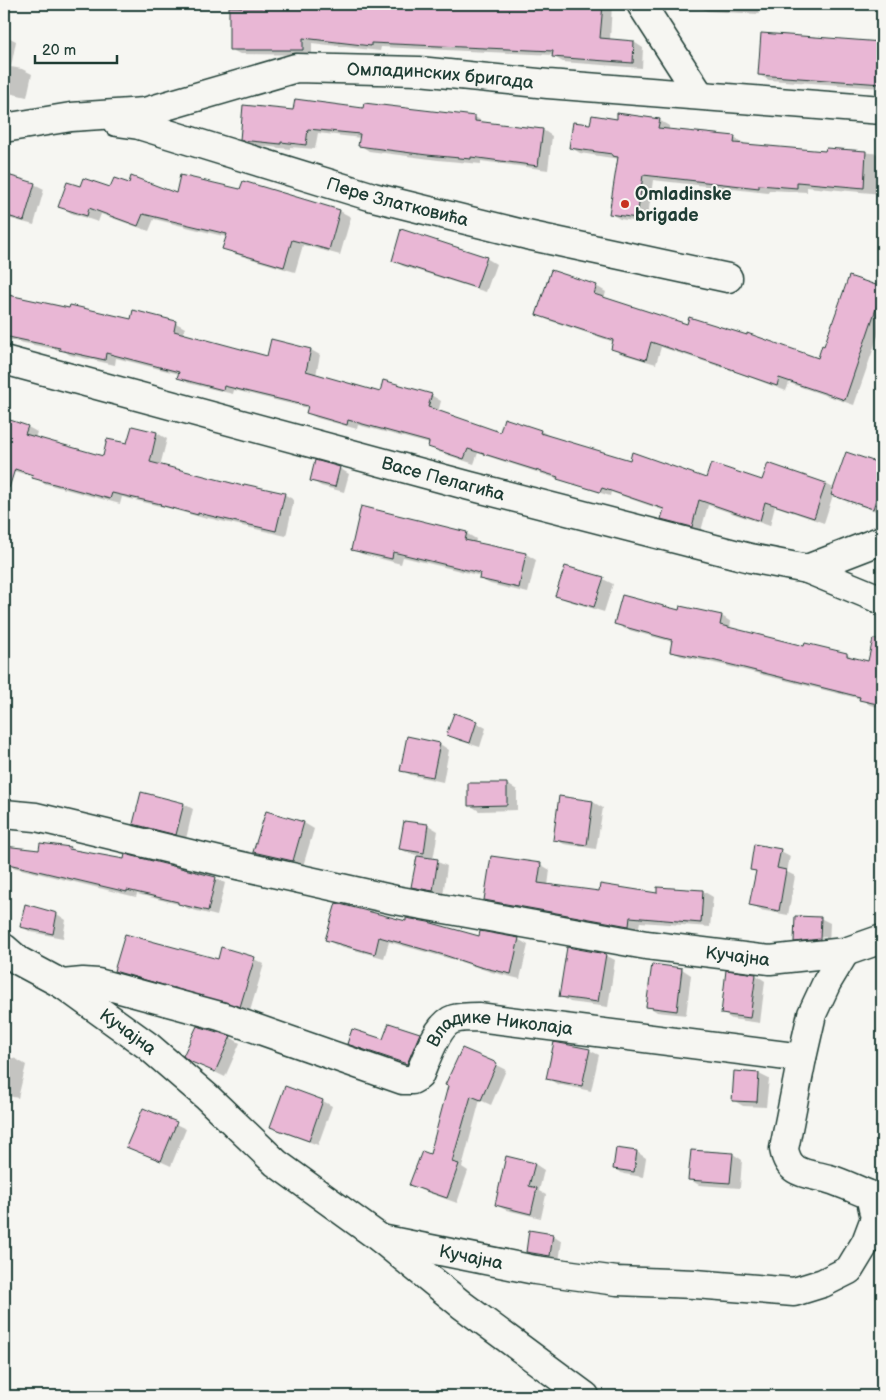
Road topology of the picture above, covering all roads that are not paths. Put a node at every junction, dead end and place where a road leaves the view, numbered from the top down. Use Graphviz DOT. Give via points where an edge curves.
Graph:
graph roads {
  1 [pos="641,4"];
  2 [pos="699,94"];
  3 [pos="4,108"];
  4 [pos="882,110"];
  5 [pos="71,117"];
  6 [pos="4,128"];
  7 [pos="728,278"];
  8 [pos="4,360"];
  9 [pos="882,540"];
  10 [pos="807,569"];
  11 [pos="882,600"];
  12 [pos="4,814"];
  13 [pos="882,939"];
  14 [pos="4,948"];
  15 [pos="845,952"];
  16 [pos="62,984"];
  17 [pos="802,1058"];
  18 [pos="381,1239"];
  19 [pos="585,1396"];
  1 -- 2 [label="street"];
  2 -- 4 [label="street, Омладинских бригада"];
  2 -- 5 [label="street, Омладинских бригада" via="419,71 296,68 145,112"];
  3 -- 5 [label="street"];
  5 -- 6 [label="street, Омладинских бригада"];
  5 -- 7 [label="street, Пере Златковића" via="139,125 374,197 527,235"];
  8 -- 10 [label="street, Васе Пелагића" via="470,486 750,558"];
  9 -- 10 [label="street"];
  10 -- 11 [label="street, Васе Пелагића"];
  12 -- 15 [label="street, Кучајна" via="36,817 396,900 646,945 770,960"];
  13 -- 15 [label="street, Кучајна"];
  14 -- 16 [label="street, Кучајна" via="19,961"];
  15 -- 17 [label="street" via="812,1014"];
  16 -- 17 [label="street, Владике Николаја" via="98,983 220,1016 403,1080 418,1076 447,1022 478,1017"];
  16 -- 18 [label="street, Кучајна" via="148,1046 208,1097 276,1163"];
  17 -- 18 [label="street, Кучајна" via="784,1149 786,1158 801,1173 830,1179 870,1195 875,1218 866,1242 849,1270 823,1283 794,1292 618,1281 535,1270"];
  18 -- 19 [label="street" via="462,1305"];
}
